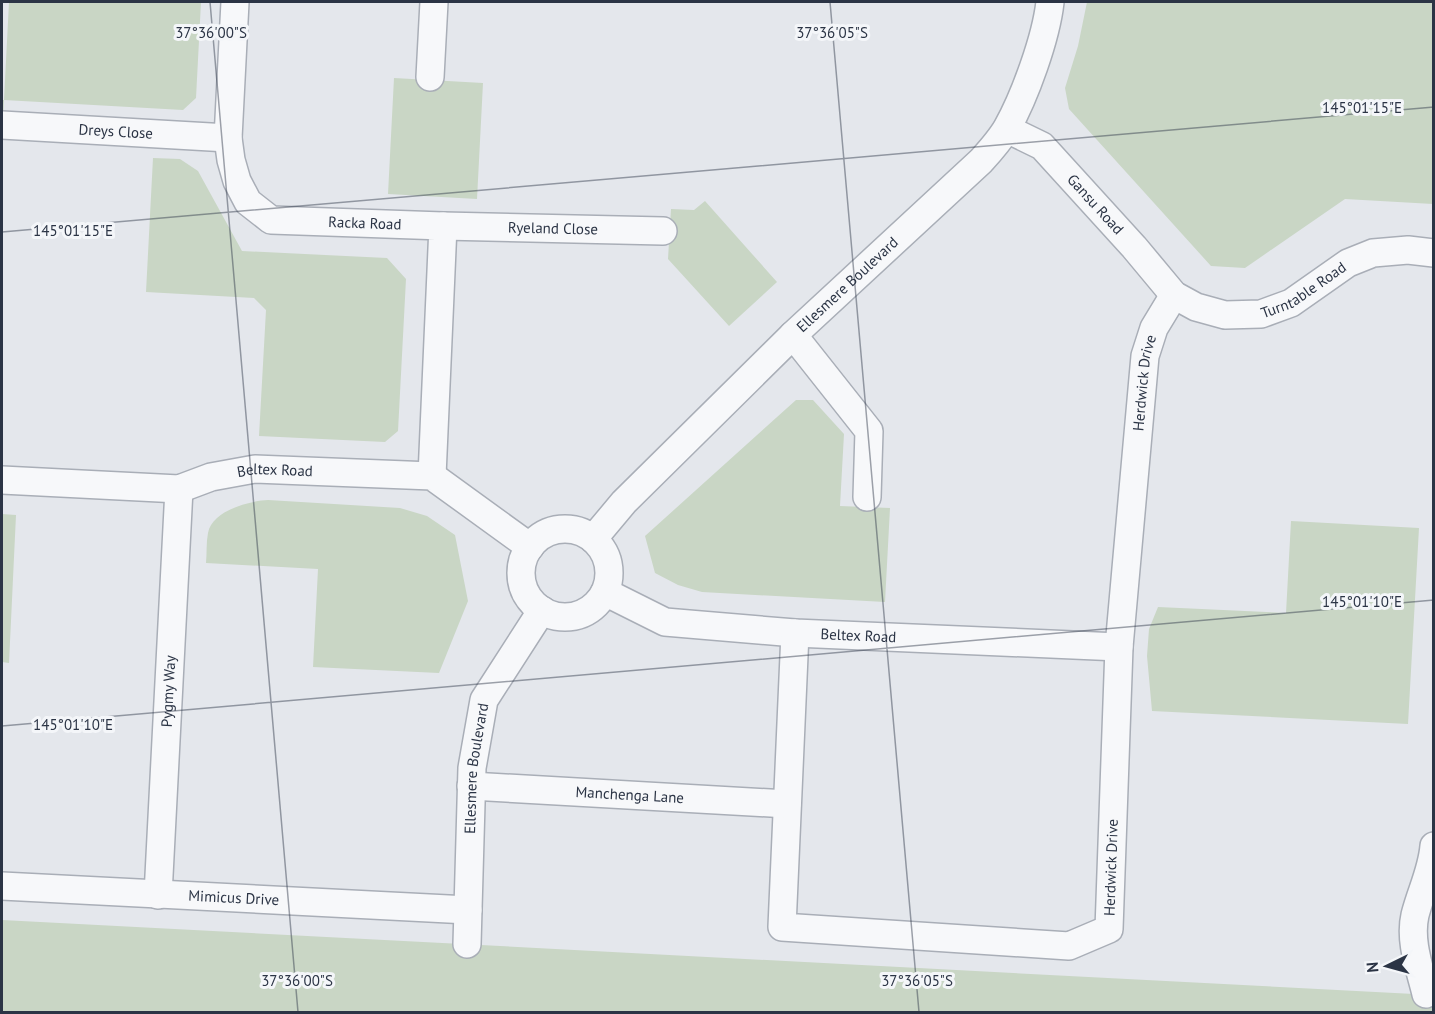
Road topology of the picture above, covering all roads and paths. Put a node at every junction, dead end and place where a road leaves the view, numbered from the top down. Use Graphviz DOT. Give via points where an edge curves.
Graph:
graph roads {
  1 [pos="235,2"];
  2 [pos="434,2"];
  3 [pos="1050,2"];
  4 [pos="430,77"];
  5 [pos="2,125"];
  6 [pos="1007,129"];
  7 [pos="228,138"];
  8 [pos="443,226"];
  9 [pos="663,231"];
  10 [pos="1434,253"];
  11 [pos="1174,295"];
  12 [pos="793,335"];
  13 [pos="432,476"];
  14 [pos="2,480"];
  15 [pos="179,489"];
  16 [pos="867,497"];
  17 [pos="591,537"];
  18 [pos="530,547"];
  19 [pos="605,592"];
  20 [pos="542,610"];
  21 [pos="795,633"];
  22 [pos="1119,647"];
  23 [pos="471,786"];
  24 [pos="787,804"];
  25 [pos="1434,846"];
  26 [pos="2,886"];
  27 [pos="158,895"];
  28 [pos="468,910"];
  29 [pos="467,944"];
  30 [pos="1426,994"];
  1 -- 7 [label="street, Racka Road"];
  2 -- 4 [label="street"];
  3 -- 6 [label="street, Ellesmere Boulevard" via="1042,41"];
  5 -- 7 [label="street, Dreys Close"];
  6 -- 11 [label="street, Gansu Road" via="1042,146"];
  6 -- 12 [label="street, Ellesmere Boulevard" via="981,161"];
  7 -- 8 [label="street, Racka Road" via="237,181 248,202 271,220"];
  8 -- 9 [label="street, Ryeland Close"];
  8 -- 13 [label="street"];
  10 -- 11 [label="street, Turntable Road" via="1373,253 1348,263 1291,303 1261,314 1225,315 1196,307"];
  11 -- 22 [label="street, Herdwick Drive" via="1154,328 1145,356"];
  12 -- 16 [label="street" via="869,431"];
  12 -- 17 [label="street, Ellesmere Boulevard"];
  13 -- 15 [label="street, Beltex Road" via="255,469 211,477"];
  13 -- 18 [label="street"];
  14 -- 15 [label="street, Beltex Road"];
  15 -- 27 [label="street, Pygmy Way"];
  17 -- 18 [label="street" via="574,529 558,529 543,535"];
  17 -- 19 [label="street" via="607,558"];
  18 -- 20 [label="street" via="521,575 525,591"];
  19 -- 20 [label="street" via="589,610 575,616 560,617"];
  19 -- 21 [label="street, Beltex Road" via="664,622"];
  20 -- 23 [label="street, Ellesmere Boulevard" via="484,700"];
  21 -- 22 [label="street, Beltex Road"];
  21 -- 24 [label="street, Herdwick Drive"];
  22 -- 24 [label="street, Herdwick Drive" via="1109,929 1069,946 782,927"];
  23 -- 24 [label="street, Manchenga Lane"];
  23 -- 28 [label="street, Ellesmere Boulevard"];
  25 -- 30 [label="street" via="1433,862 1415,917 1414,943"];
  26 -- 27 [label="street, Mimicus Drive"];
  27 -- 28 [label="street, Mimicus Drive"];
  28 -- 29 [label="street, Ellesmere Boulevard"];
}
